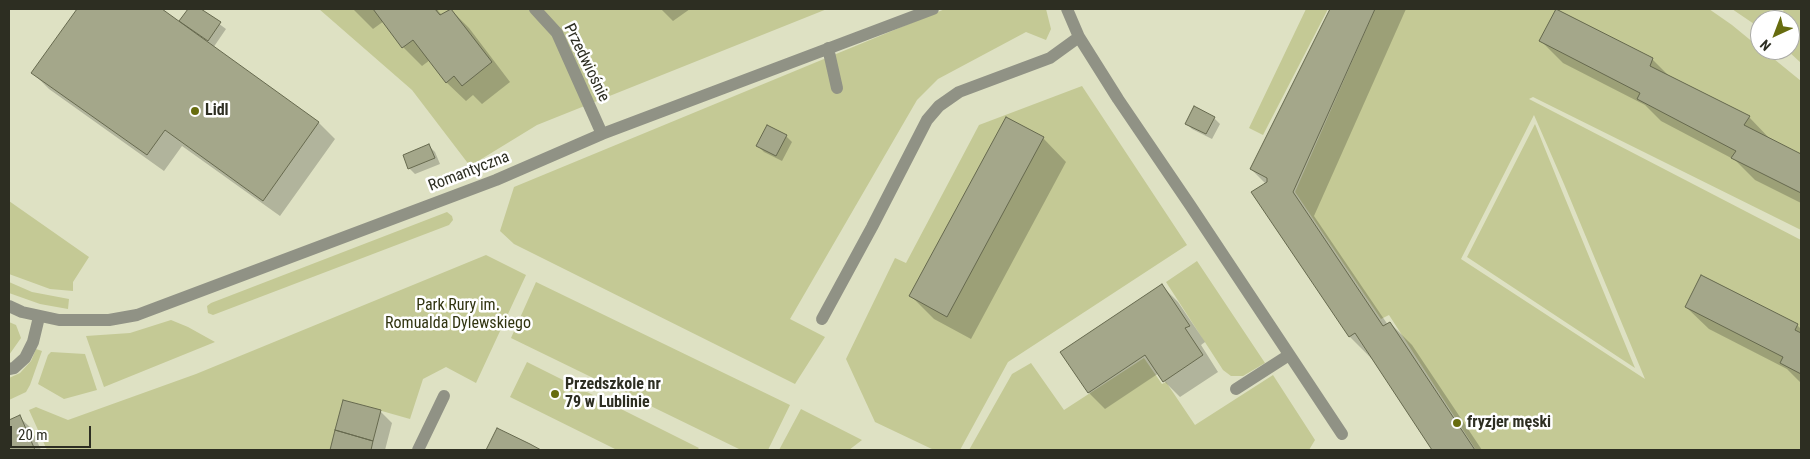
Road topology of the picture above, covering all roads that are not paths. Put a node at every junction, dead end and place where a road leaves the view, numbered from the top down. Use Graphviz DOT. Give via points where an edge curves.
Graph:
graph roads {
  1 [pos="536,9"];
  2 [pos="934,9"];
  3 [pos="1067,9"];
  4 [pos="1079,37"];
  5 [pos="828,48"];
  6 [pos="838,88"];
  7 [pos="602,134"];
  8 [pos="9,306"];
  9 [pos="39,317"];
  10 [pos="822,319"];
  11 [pos="1289,355"];
  12 [pos="9,369"];
  13 [pos="1236,389"];
  14 [pos="444,396"];
  15 [pos="1342,434"];
  16 [pos="418,450"];
  1 -- 7 [label="street, Przedwiośnie" via="557,33"];
  2 -- 5 [label="street, Romantyczna"];
  3 -- 4 [label="street"];
  4 -- 10 [label="street" via="1050,58 959,92 939,106 927,120"];
  4 -- 11 [label="street"];
  5 -- 6 [label="street"];
  5 -- 7 [label="street, Romantyczna"];
  7 -- 9 [label="street, Romantyczna" via="496,180 137,315 109,320"];
  8 -- 9 [label="street, Romantyczna"];
  9 -- 12 [label="street" via="25,358"];
  11 -- 13 [label="street"];
  11 -- 15 [label="street"];
  14 -- 16 [label="street"];
}
